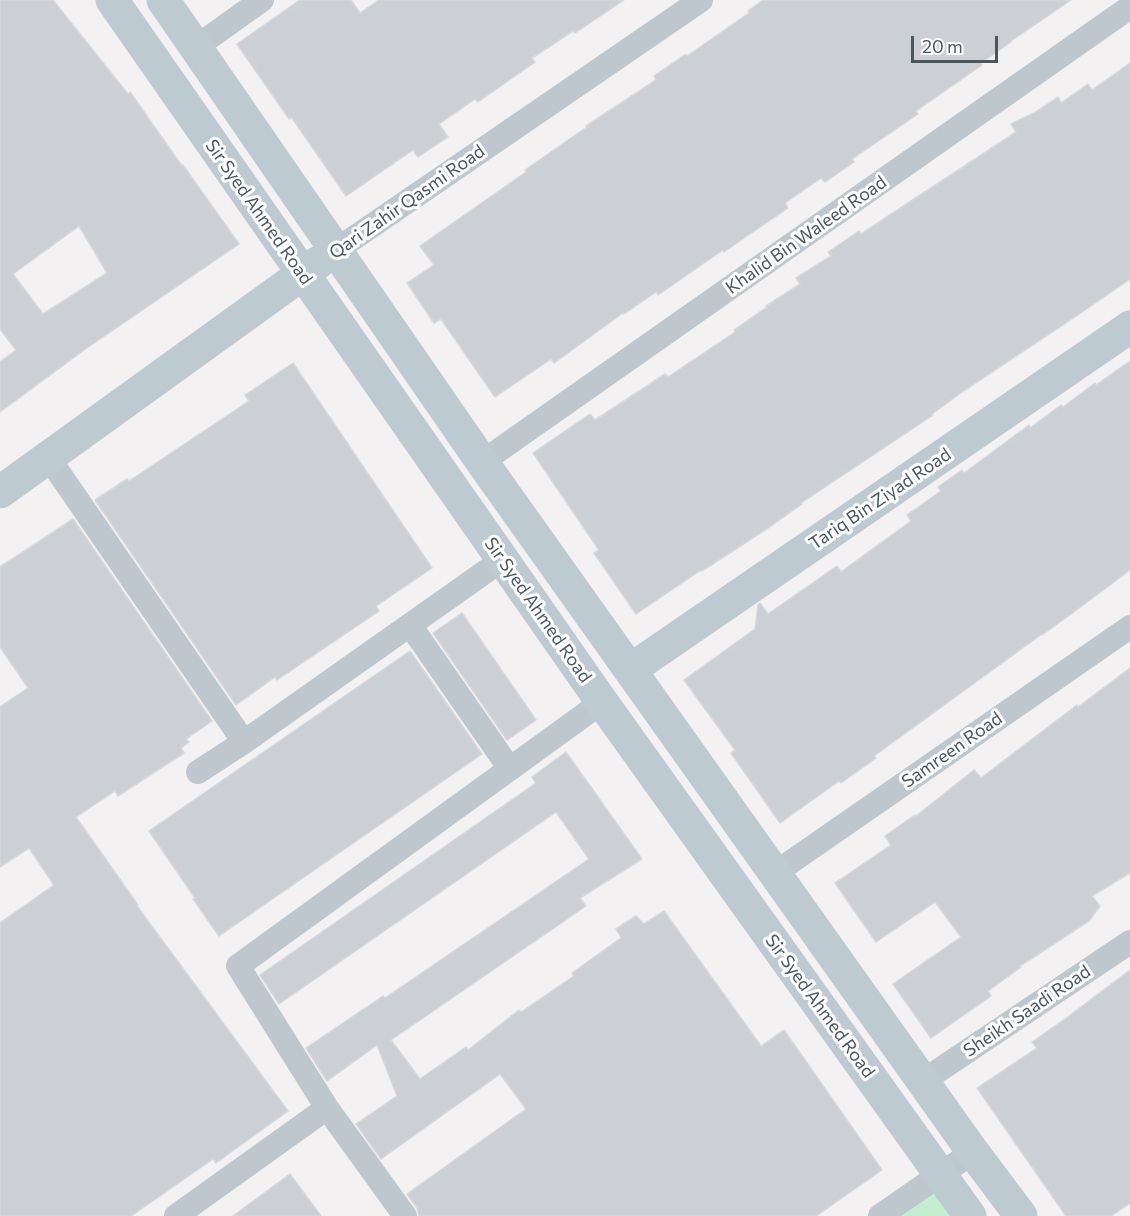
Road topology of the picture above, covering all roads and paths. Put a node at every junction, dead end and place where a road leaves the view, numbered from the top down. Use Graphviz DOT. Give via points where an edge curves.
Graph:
graph roads {
  1 [pos="112,0"];
  2 [pos="163,0"];
  3 [pos="262,0"];
  4 [pos="701,0"];
  5 [pos="1130,7"];
  6 [pos="196,46"];
  7 [pos="335,251"];
  8 [pos="302,274"];
  9 [pos="1130,327"];
  10 [pos="48,457"];
  11 [pos="482,462"];
  12 [pos="0,492"];
  13 [pos="502,560"];
  14 [pos="410,625"];
  15 [pos="1130,627"];
  16 [pos="630,670"];
  17 [pos="602,702"];
  18 [pos="244,742"];
  19 [pos="510,769"];
  20 [pos="198,772"];
  21 [pos="775,873"];
  22 [pos="1130,942"];
  23 [pos="923,1081"];
  24 [pos="327,1108"];
  25 [pos="973,1152"];
  26 [pos="942,1174"];
  27 [pos="176,1216"];
  28 [pos="405,1216"];
  29 [pos="880,1216"];
  30 [pos="970,1216"];
  31 [pos="1021,1216"];
  1 -- 8 [label="street, Sir Syed Ahmed Road"];
  2 -- 6 [label="street"];
  3 -- 6 [label="street"];
  4 -- 7 [label="street, Qari Zahir Qasmi Road"];
  5 -- 11 [label="street, Khalid Bin Waleed Road"];
  6 -- 7 [label="street"];
  7 -- 8 [label="street, Qari Zahir Qasmi Road"];
  7 -- 11 [label="street"];
  8 -- 10 [label="street, Qari Zahir Qasmi Road"];
  8 -- 13 [label="street, Sir Syed Ahmed Road"];
  9 -- 16 [label="street, Tariq Bin Ziyad Road"];
  10 -- 12 [label="street, Qari Zahir Qasmi Road"];
  10 -- 18 [label="street"];
  11 -- 16 [label="street"];
  13 -- 14 [label="street"];
  13 -- 17 [label="street, Sir Syed Ahmed Road"];
  14 -- 18 [label="street"];
  14 -- 19 [label="street"];
  15 -- 21 [label="street, Samreen Road"];
  16 -- 21 [label="street"];
  17 -- 19 [label="street"];
  17 -- 26 [label="street, Sir Syed Ahmed Road"];
  18 -- 20 [label="street"];
  19 -- 24 [label="street" via="238,966"];
  21 -- 23 [label="street"];
  22 -- 23 [label="street, Sheikh Saadi Road"];
  23 -- 25 [label="street"];
  24 -- 27 [label="street"];
  24 -- 28 [label="street"];
  25 -- 26 [label="street"];
  25 -- 31 [label="street"];
  26 -- 29 [label="street"];
  26 -- 30 [label="street, Sir Syed Ahmed Road"];
}
